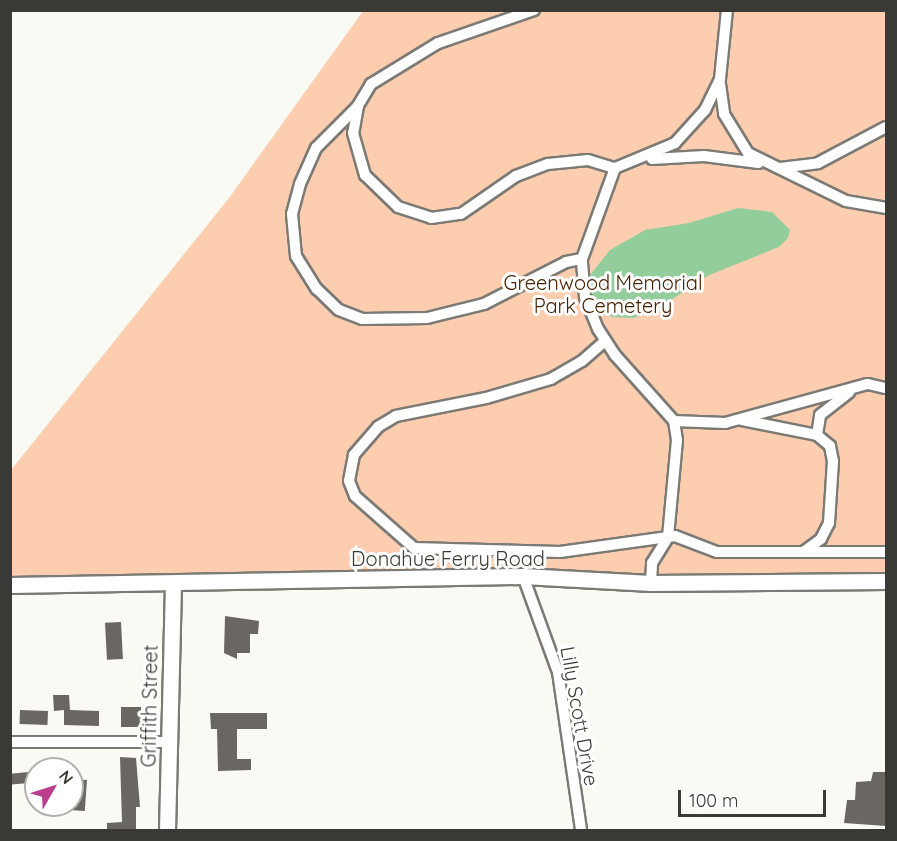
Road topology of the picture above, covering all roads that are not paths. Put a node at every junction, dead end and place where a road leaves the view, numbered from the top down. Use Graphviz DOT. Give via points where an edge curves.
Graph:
graph roads {
  1 [pos="534,10"];
  2 [pos="727,10"];
  3 [pos="720,78"];
  4 [pos="358,106"];
  5 [pos="886,127"];
  6 [pos="637,161"];
  7 [pos="765,164"];
  8 [pos="615,168"];
  9 [pos="777,168"];
  10 [pos="886,208"];
  11 [pos="582,259"];
  12 [pos="605,341"];
  13 [pos="868,384"];
  14 [pos="886,388"];
  15 [pos="738,419"];
  16 [pos="674,420"];
  17 [pos="817,435"];
  18 [pos="668,537"];
  19 [pos="802,552"];
  20 [pos="886,552"];
  21 [pos="523,576"];
  22 [pos="886,581"];
  23 [pos="172,583"];
  24 [pos="651,583"];
  25 [pos="14,585"];
  26 [pos="10,742"];
  27 [pos="168,742"];
  28 [pos="167,831"];
  29 [pos="581,831"];
  1 -- 4 [label="street" via="468,31 413,56 371,84"];
  2 -- 3 [label="street"];
  3 -- 6 [label="street" via="698,122 675,143"];
  3 -- 7 [label="street" via="720,100 730,130 748,153"];
  4 -- 8 [label="street" via="352,133 365,175 386,198 414,215 431,218 461,214 516,177 548,164 588,160"];
  4 -- 11 [label="street" via="316,148 292,214 296,256 317,289 339,310 362,319 427,318 484,304 566,262"];
  5 -- 9 [label="street" via="818,163"];
  6 -- 7 [label="street" via="704,156"];
  6 -- 8 [label="street"];
  7 -- 9 [label="street"];
  8 -- 11 [label="street"];
  9 -- 10 [label="street" via="846,201"];
  11 -- 12 [label="street" via="585,297"];
  12 -- 16 [label="street"];
  12 -- 18 [label="street" via="582,361 551,379 486,398 396,416 364,441 354,455 349,481 362,503 414,548 560,552"];
  13 -- 14 [label="street"];
  13 -- 15 [label="street"];
  13 -- 17 [label="street" via="829,406 820,415"];
  15 -- 16 [label="street" via="713,424"];
  15 -- 17 [label="street"];
  16 -- 18 [label="street" via="677,441"];
  17 -- 19 [label="street" via="832,453 830,516 821,539"];
  18 -- 19 [label="street" via="717,552"];
  18 -- 24 [label="street" via="652,563"];
  19 -- 20 [label="street"];
  21 -- 23 [label="street, Donahue Ferry Road"];
  21 -- 24 [label="street, Donahue Ferry Road"];
  21 -- 29 [label="street, Lilly Scott Drive" via="558,672"];
  22 -- 24 [label="street, Donahue Ferry Road"];
  23 -- 25 [label="street, Donahue Ferry Road"];
  23 -- 27 [label="street, Griffith Street"];
  26 -- 27 [label="street"];
  27 -- 28 [label="street, Griffith Street"];
}
